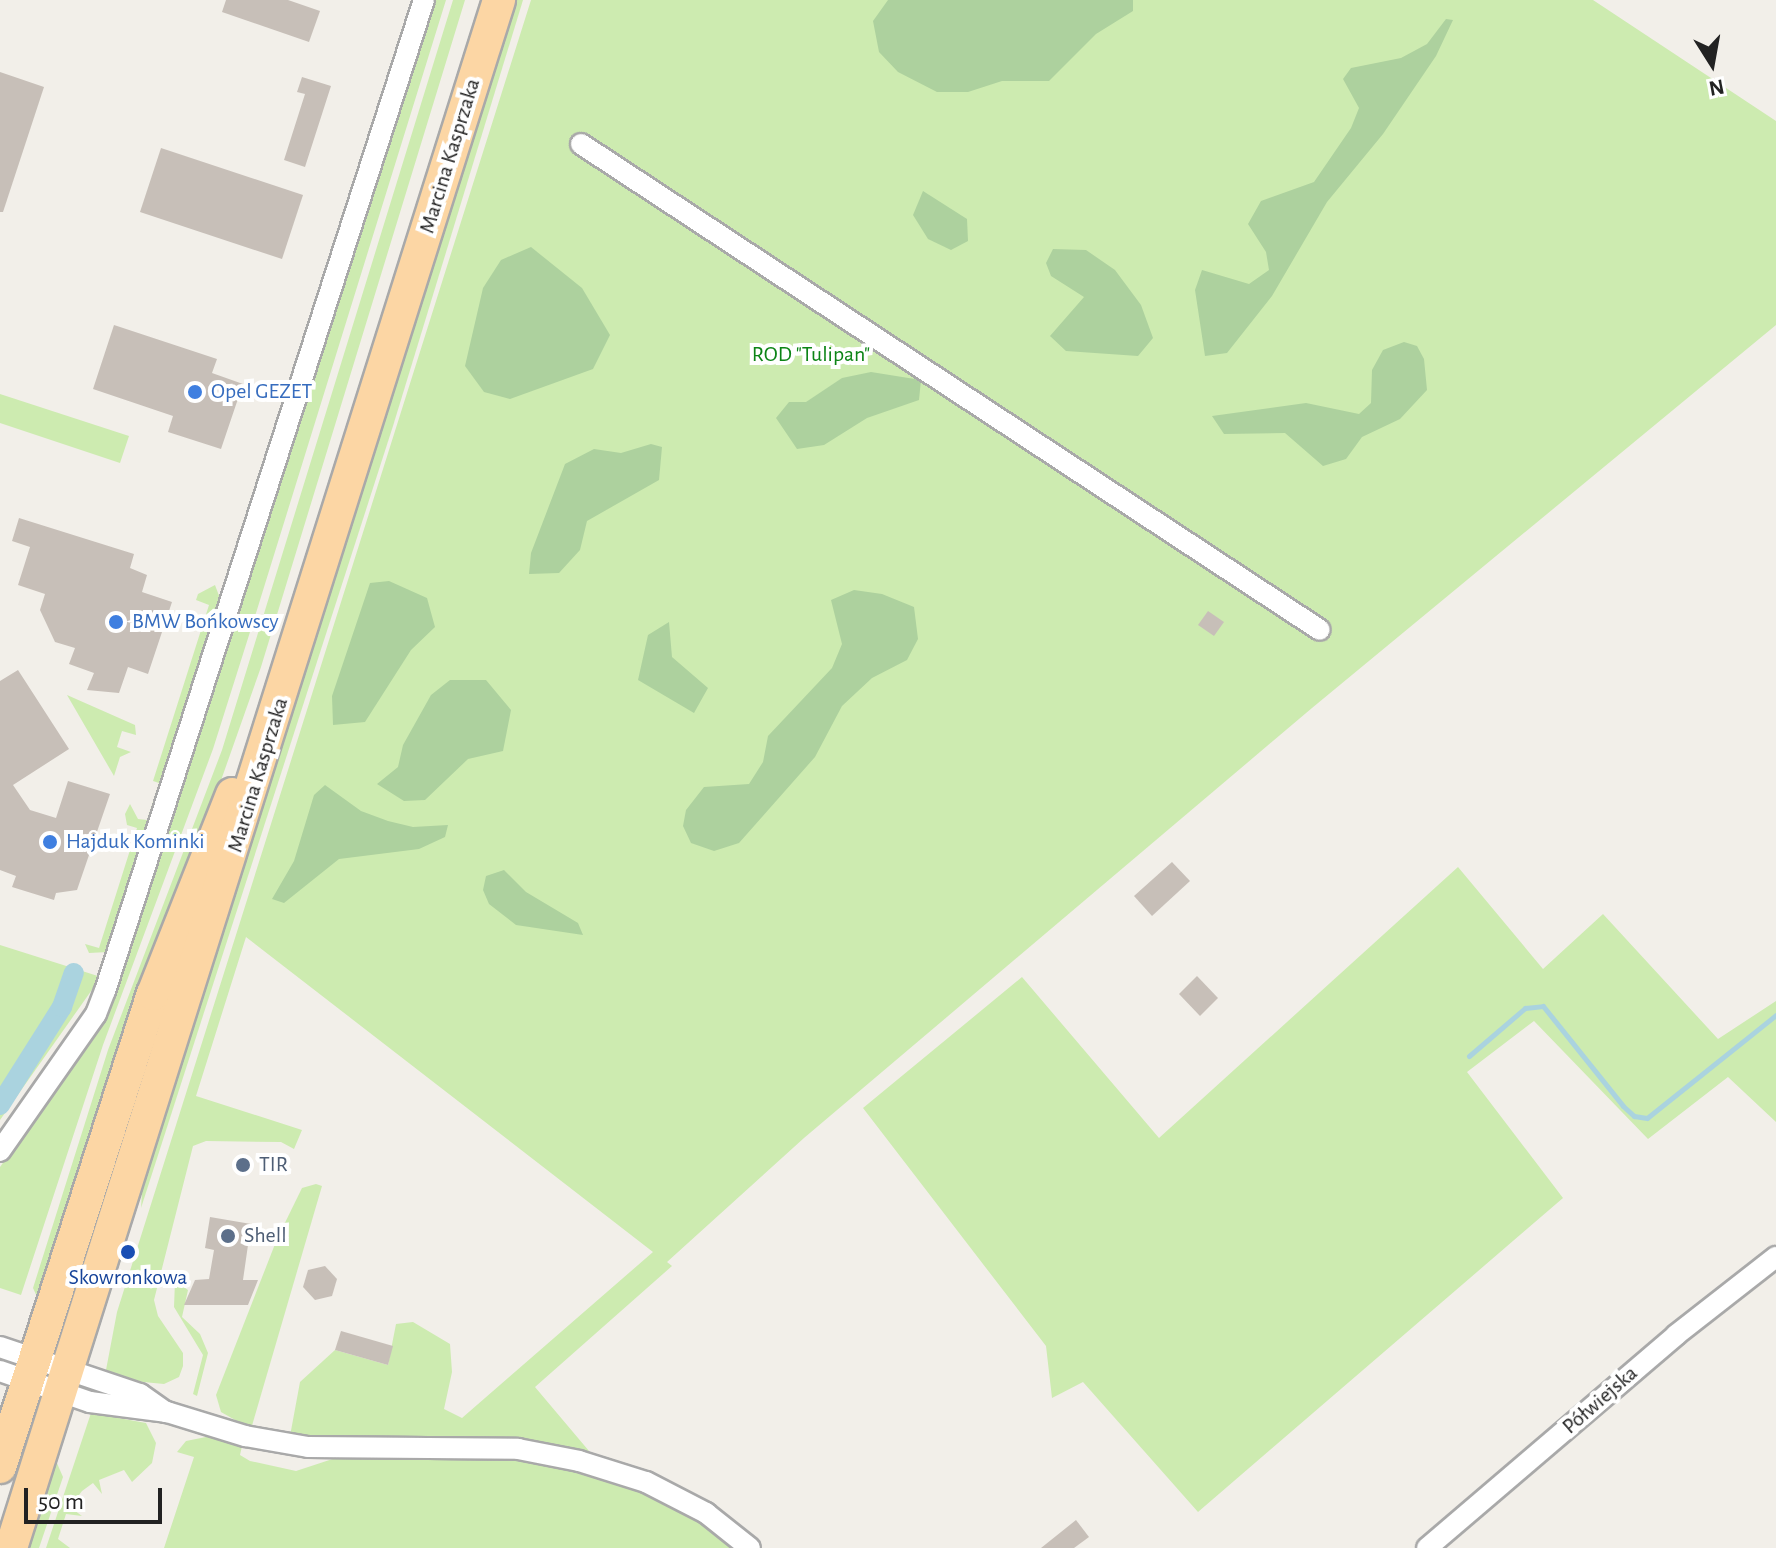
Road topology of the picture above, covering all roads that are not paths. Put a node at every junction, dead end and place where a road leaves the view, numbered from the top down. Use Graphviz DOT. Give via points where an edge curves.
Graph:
graph roads {
  1 [pos="424,0"];
  2 [pos="479,0"];
  3 [pos="499,0"];
  4 [pos="581,144"];
  5 [pos="1320,630"];
  6 [pos="0,1151"];
  7 [pos="1776,1257"];
  8 [pos="0,1347"];
  9 [pos="21,1369"];
  10 [pos="65,1380"];
  11 [pos="0,1467"];
  12 [pos="11,1548"];
  13 [pos="750,1548"];
  14 [pos="1427,1548"];
  1 -- 6 [label="street" via="105,991 96,1014"];
  2 -- 9 [label="main road, Marcina Kasprzaka" via="254,727"];
  3 -- 10 [label="main road, Marcina Kasprzaka"];
  4 -- 5 [label="street"];
  7 -- 14 [label="street, Półwiejska" via="1676,1335"];
  8 -- 9 [label="street"];
  9 -- 10 [label="street"];
  9 -- 11 [label="main road, Marcina Kasprzaka"];
  10 -- 12 [label="main road, Marcina Kasprzaka"];
  10 -- 13 [label="street" via="90,1402 167,1412 245,1436 308,1447 518,1449 579,1461 646,1482 706,1513"];
}
